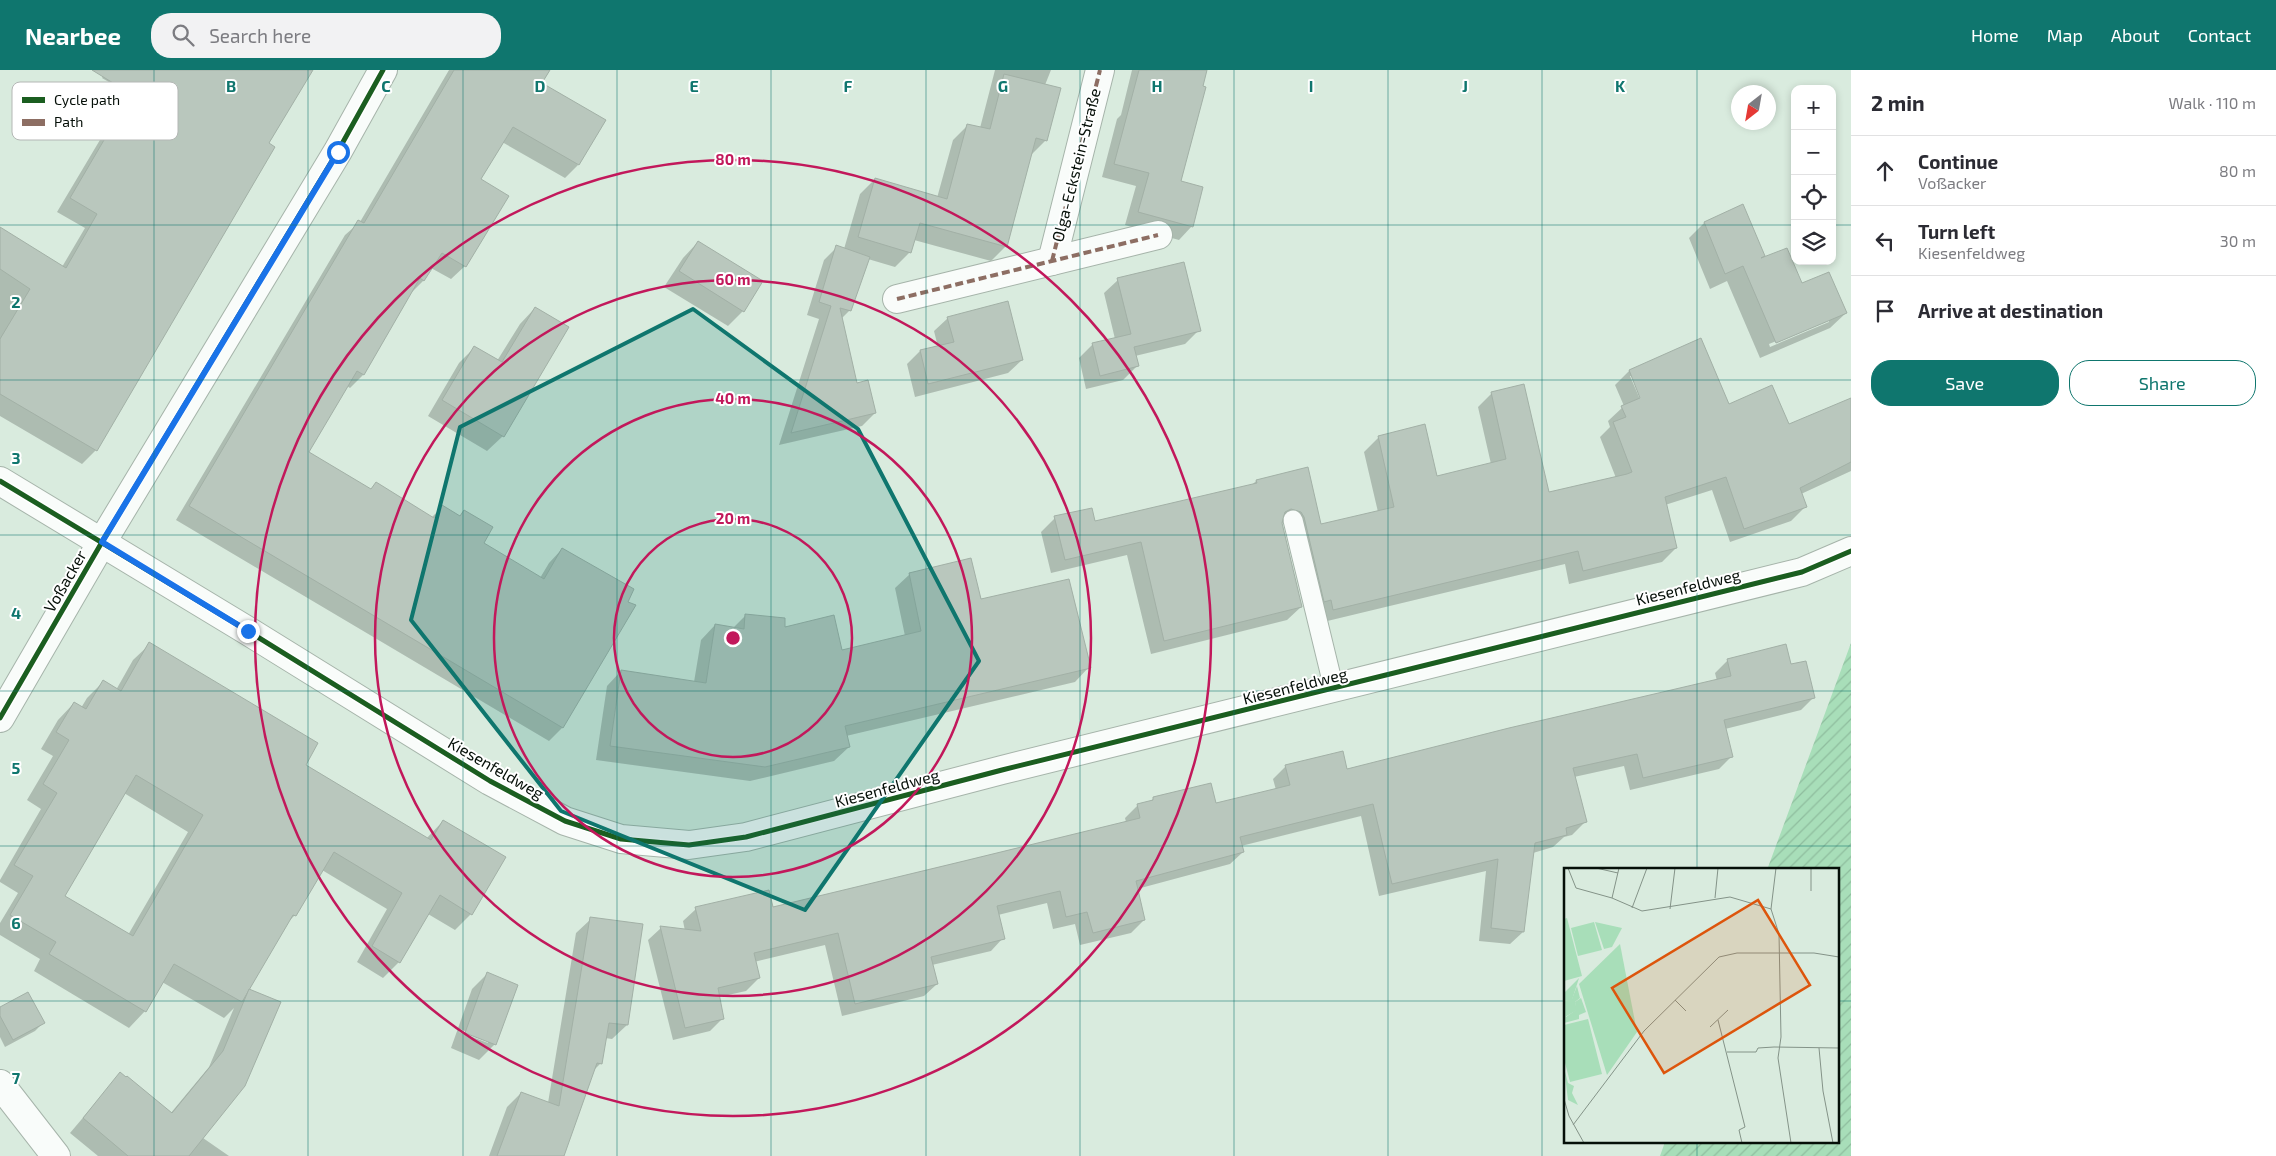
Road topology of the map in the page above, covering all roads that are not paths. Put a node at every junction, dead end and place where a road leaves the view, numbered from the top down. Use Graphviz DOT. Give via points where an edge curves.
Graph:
graph roads {
  1 [pos="383,70"];
  2 [pos="1100,70"];
  3 [pos="1158,235"];
  4 [pos="1052,261"];
  5 [pos="897,299"];
  6 [pos="0,481"];
  7 [pos="1293,520"];
  8 [pos="102,542"];
  9 [pos="1851,551"];
  10 [pos="1334,689"];
  11 [pos="0,718"];
  12 [pos="0,1084"];
  13 [pos="56,1156"];
  1 -- 8 [label="street, Voßacker" via="334,159"];
  2 -- 4 [label="street, Olga-Eckstein-Straße"];
  3 -- 4 [label="street, Olga-Eckstein-Straße"];
  4 -- 5 [label="street, Olga-Eckstein-Straße"];
  6 -- 8 [label="street, Kiesenfeldweg"];
  7 -- 10 [label="lane"];
  8 -- 10 [label="street, Kiesenfeldweg" via="490,781 565,822 621,839 689,845 746,837"];
  8 -- 11 [label="street, Voßacker"];
  9 -- 10 [label="street, Kiesenfeldweg" via="1802,572"];
  12 -- 13 [label="street"];
}
